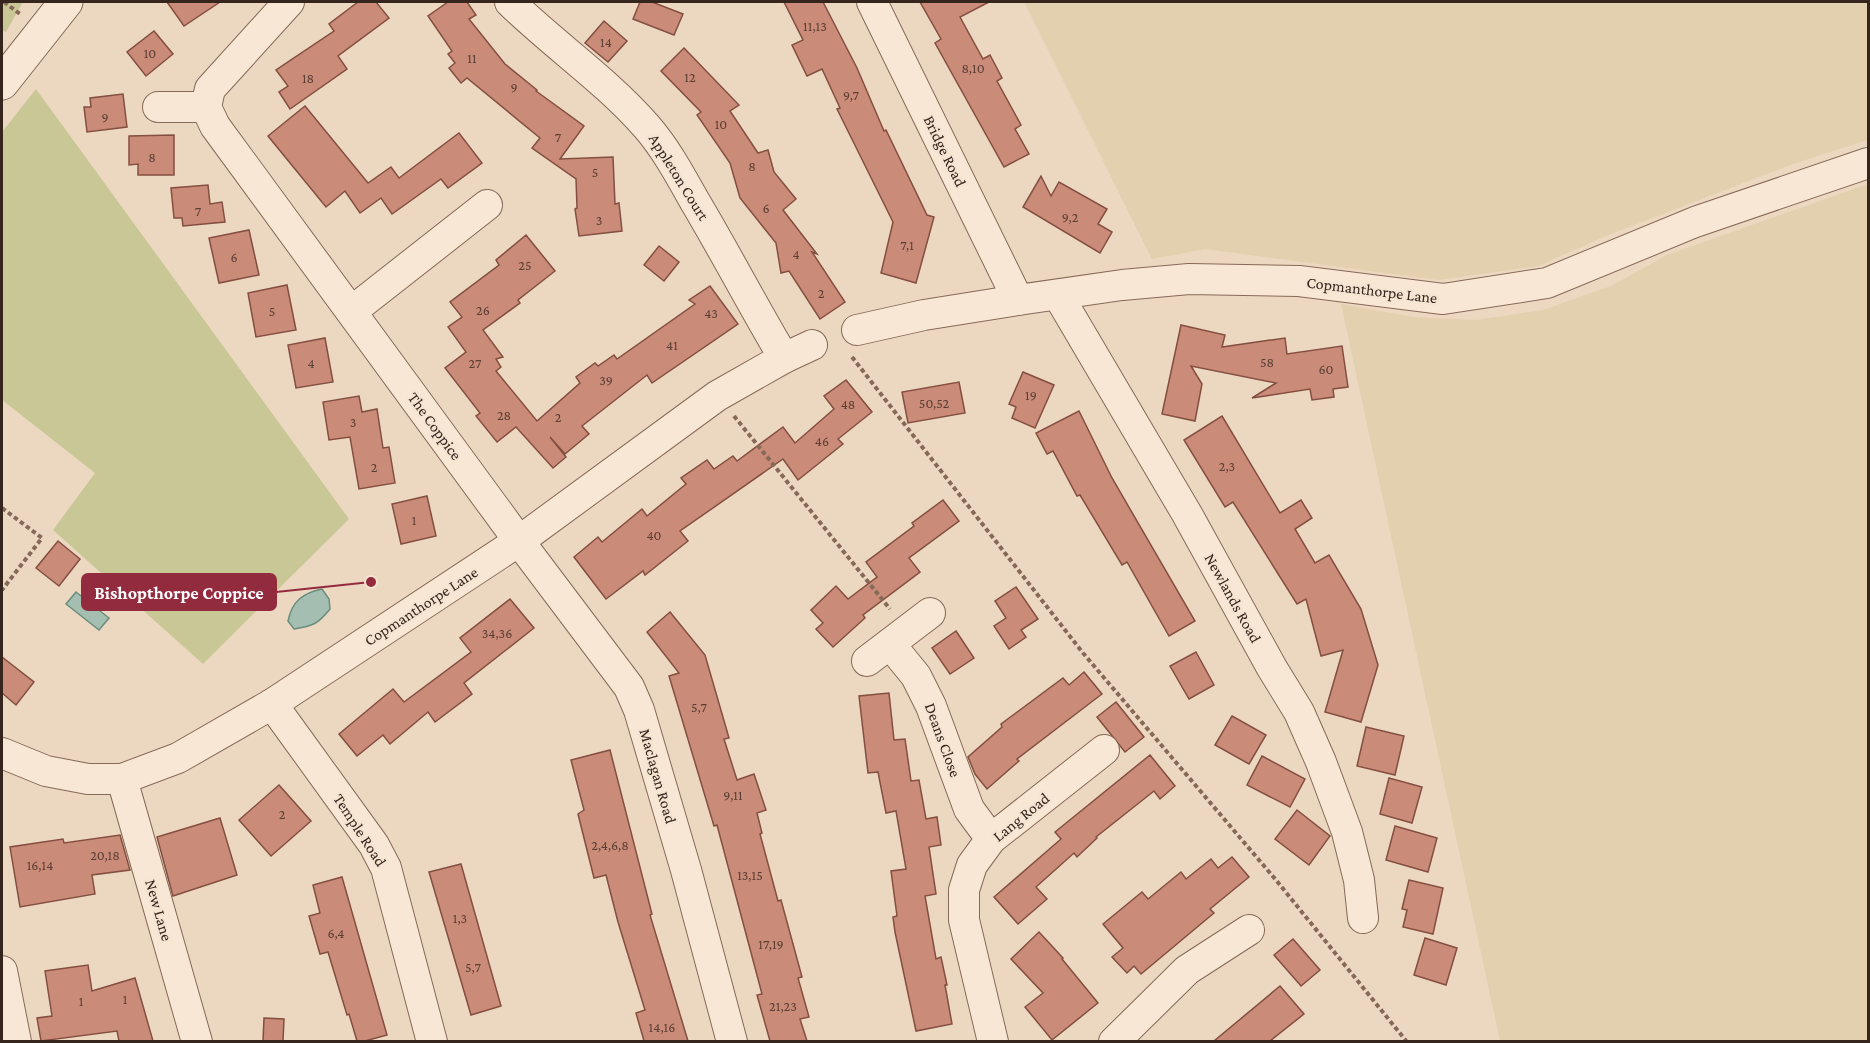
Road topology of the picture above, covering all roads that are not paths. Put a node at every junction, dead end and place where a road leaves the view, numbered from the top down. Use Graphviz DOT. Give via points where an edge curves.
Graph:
graph roads {
  1 [pos="66,2"];
  2 [pos="289,2"];
  3 [pos="510,2"];
  4 [pos="872,2"];
  5 [pos="2,83"];
  6 [pos="158,107"];
  7 [pos="206,107"];
  8 [pos="1869,163"];
  9 [pos="487,205"];
  10 [pos="1058,295"];
  11 [pos="1018,300"];
  12 [pos="352,311"];
  13 [pos="853,342"];
  14 [pos="812,345"];
  15 [pos="783,358"];
  16 [pos="519,541"];
  17 [pos="899,637"];
  18 [pos="272,704"];
  19 [pos="1104,750"];
  20 [pos="2,753"];
  21 [pos="122,779"];
  22 [pos="992,840"];
  23 [pos="1363,918"];
  24 [pos="1250,930"];
  25 [pos="2,971"];
  26 [pos="16,1041"];
  27 [pos="197,1041"];
  28 [pos="432,1041"];
  29 [pos="732,1041"];
  30 [pos="993,1041"];
  31 [pos="1114,1041"];
  1 -- 5 [label="street"];
  2 -- 7 [label="street" via="210,89"];
  3 -- 15 [label="street, Appleton Court" via="618,96 648,128 718,240"];
  4 -- 11 [label="street, Bridge Road"];
  6 -- 7 [label="street"];
  7 -- 12 [label="street, The Coppice" via="215,126"];
  8 -- 10 [label="street, Copmanthorpe Lane" via="1695,222 1547,283 1443,299 1299,281 1189,279"];
  9 -- 12 [label="street"];
  10 -- 11 [label="street, Copmanthorpe Lane"];
  10 -- 23 [label="street, Newlands Road" via="1299,712 1347,832 1359,880"];
  11 -- 13 [label="street, Copmanthorpe Lane" via="924,315"];
  12 -- 16 [label="street, The Coppice"];
  14 -- 15 [label="street, Copmanthorpe Lane"];
  15 -- 16 [label="street, Copmanthorpe Lane" via="717,396"];
  16 -- 18 [label="street, Copmanthorpe Lane"];
  16 -- 29 [label="street, Maclagan Road" via="629,687 639,710"];
  17 -- 22 [label="street, Deans Close" via="931,706 969,809"];
  18 -- 21 [label="street, Copmanthorpe Lane" via="178,758"];
  18 -- 28 [label="street, Temple Road" via="374,845 386,868"];
  19 -- 22 [label="street, Lang Road"];
  20 -- 21 [label="street, Copmanthorpe Lane" via="46,771 88,779"];
  21 -- 27 [label="street, New Lane"];
  22 -- 30 [label="street, Lang Road" via="972,865 964,890 964,920"];
  24 -- 31 [label="street" via="1187,970"];
  25 -- 26 [label="street"];
}
